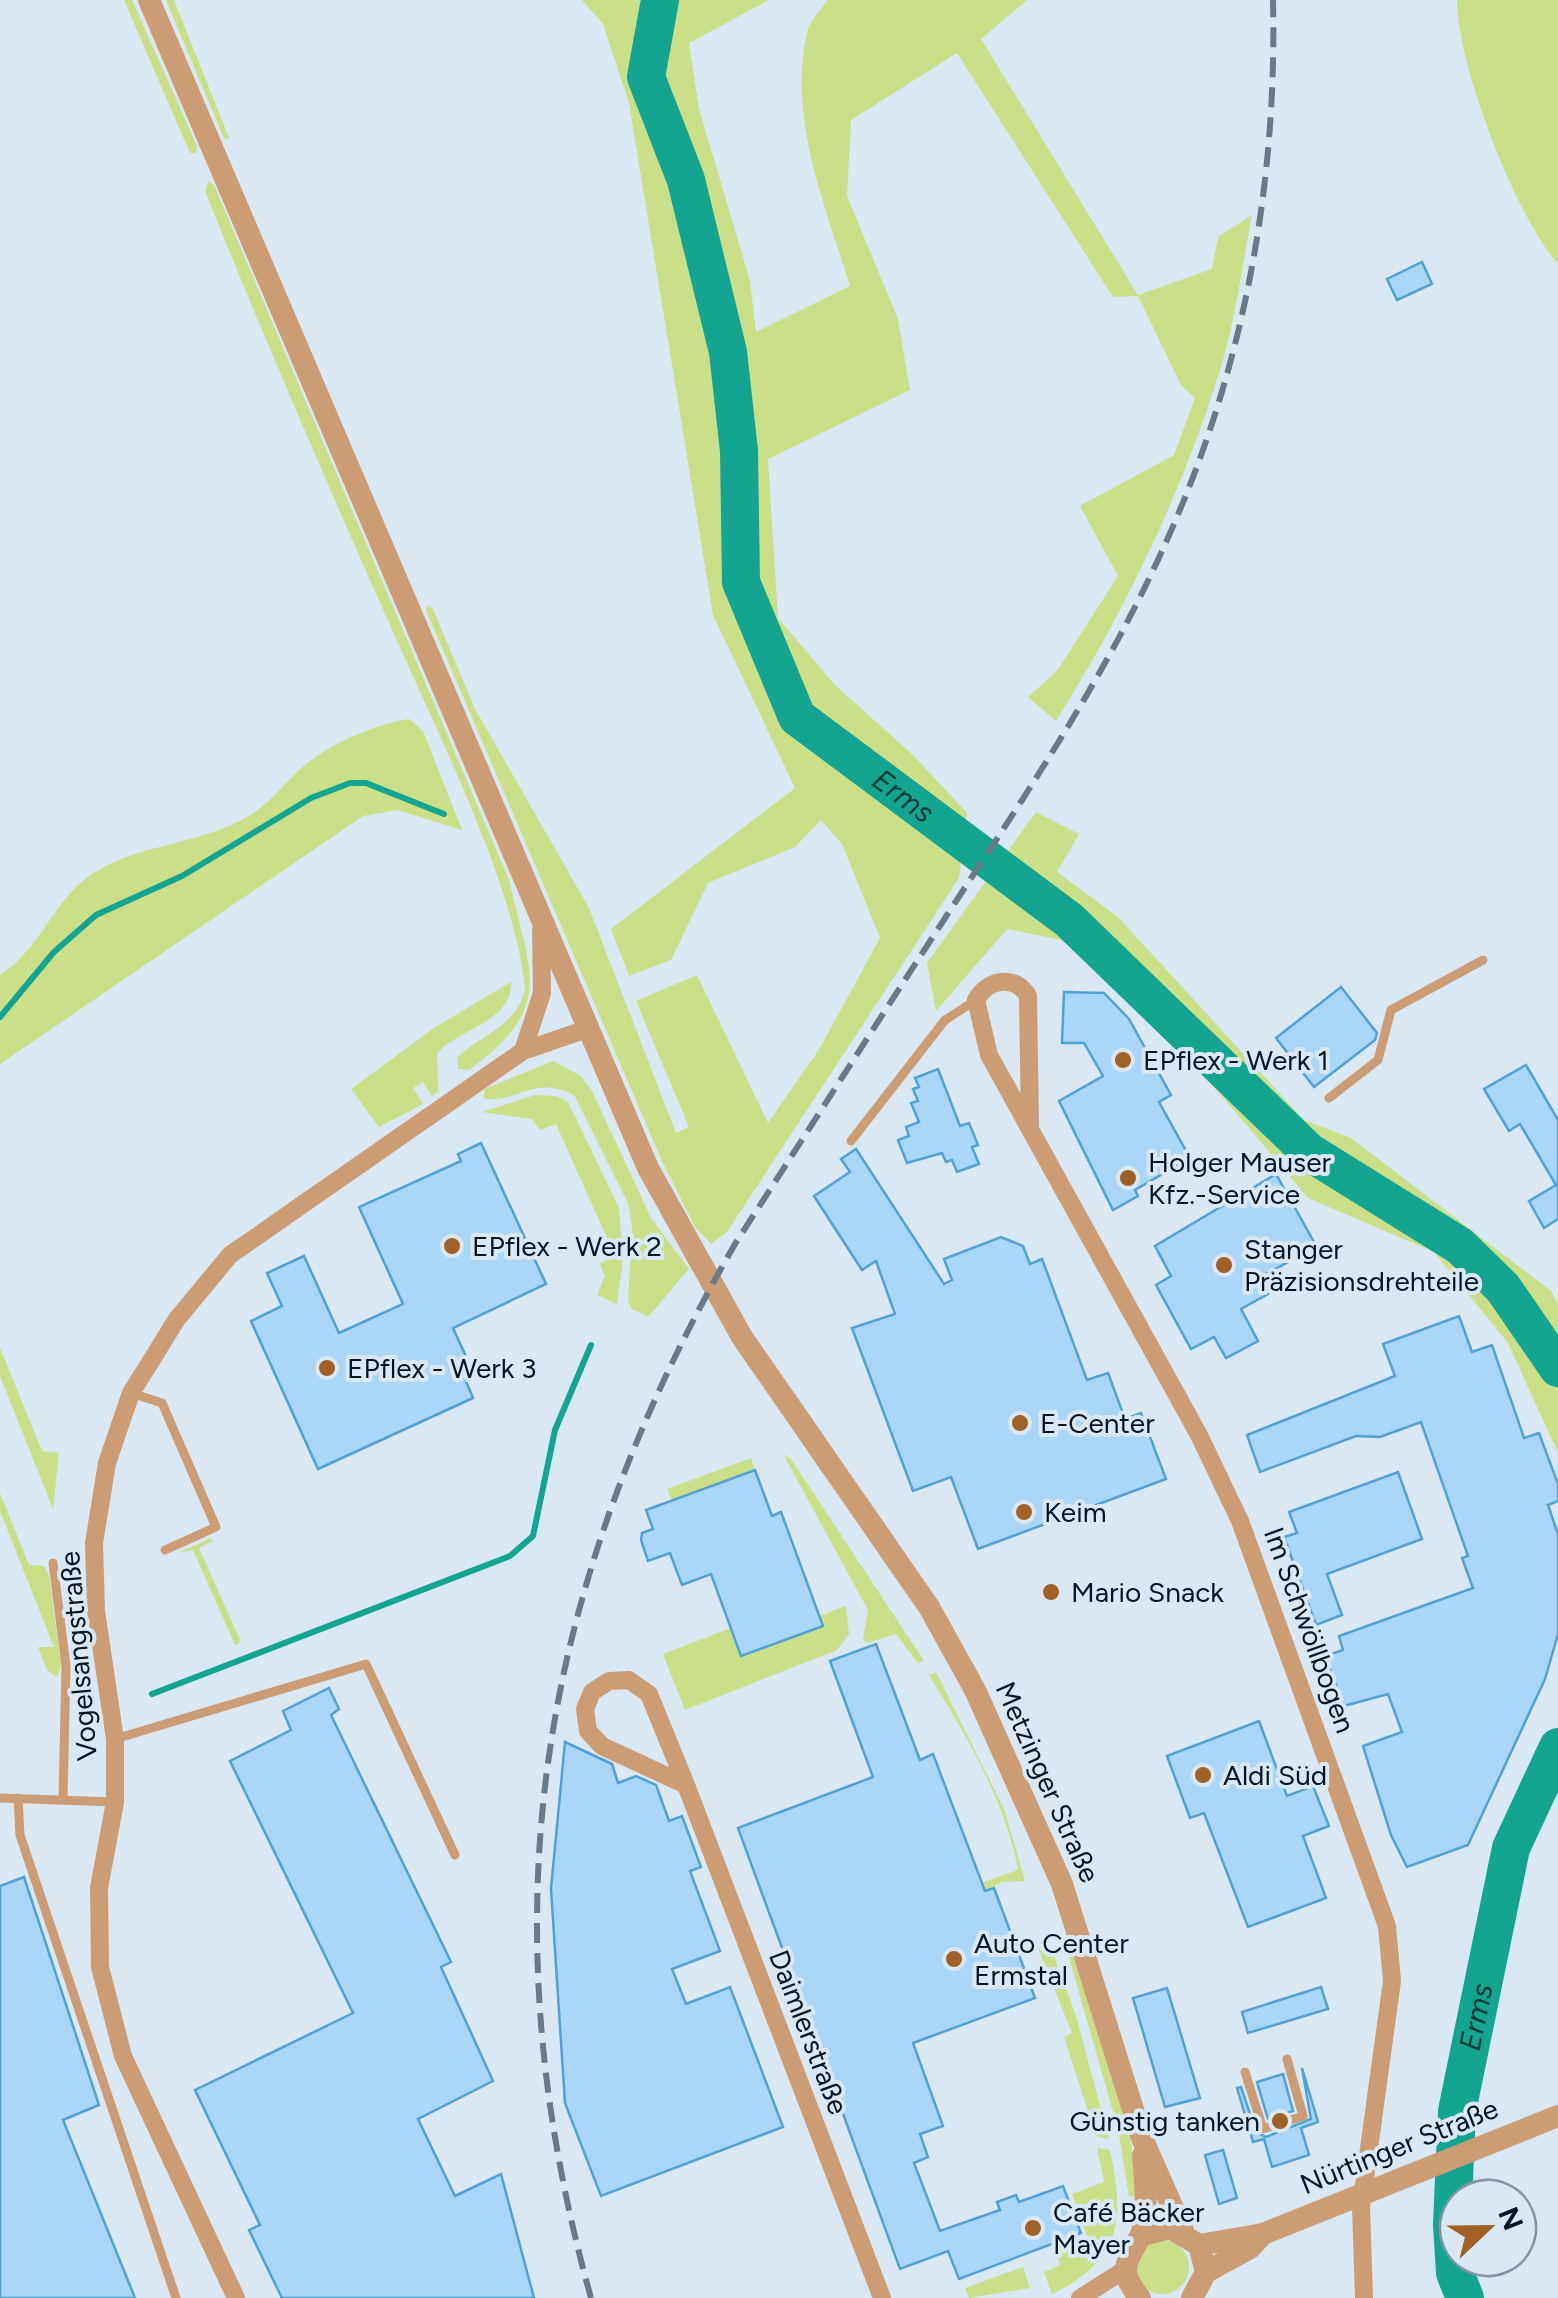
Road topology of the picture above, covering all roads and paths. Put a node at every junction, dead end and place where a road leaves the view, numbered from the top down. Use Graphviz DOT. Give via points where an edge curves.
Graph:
graph roads {
  1 [pos="149,0"];
  2 [pos="540,916"];
  3 [pos="1483,960"];
  4 [pos="976,1000"];
  5 [pos="587,1029"];
  6 [pos="523,1051"];
  7 [pos="1329,1098"];
  8 [pos="1030,1125"];
  9 [pos="851,1142"];
  10 [pos="132,1393"];
  11 [pos="164,1550"];
  12 [pos="53,1562"];
  13 [pos="115,1739"];
  14 [pos="686,1785"];
  15 [pos="0,1798"];
  16 [pos="18,1798"];
  17 [pos="63,1798"];
  18 [pos="115,1802"];
  19 [pos="455,1855"];
  20 [pos="1287,2059"];
  21 [pos="1245,2072"];
  22 [pos="1558,2116"];
  23 [pos="1142,2138"];
  24 [pos="1362,2194"];
  25 [pos="1263,2234"];
  26 [pos="1142,2235"];
  27 [pos="1191,2238"];
  28 [pos="1126,2269"];
  29 [pos="1206,2272"];
  30 [pos="176,2298"];
  31 [pos="236,2298"];
  32 [pos="882,2298"];
  33 [pos="1080,2298"];
  34 [pos="1136,2298"];
  35 [pos="1192,2298"];
  36 [pos="1364,2298"];
  1 -- 2 [label="street, Metzinger Straße"];
  2 -- 5 [label="street, Metzinger Straße"];
  2 -- 6 [label="street" via="542,993"];
  3 -- 7 [label="lane" via="1391,1010 1378,1060"];
  4 -- 8 [label="street, Im Schwöllbogen" via="988,1055"];
  4 -- 8 [label="street, Im Schwöllbogen" via="982,990 1008,981 1028,996"];
  4 -- 9 [label="lane" via="945,1020"];
  5 -- 6 [label="street, Vogelsangstraße"];
  5 -- 23 [label="street, Metzinger Straße" via="648,1168 722,1303 929,1607 1004,1749 1082,1939"];
  6 -- 10 [label="street, Vogelsangstraße" via="230,1255 177,1319"];
  8 -- 24 [label="street, Im Schwöllbogen" via="1240,1521 1377,1892 1392,1981"];
  10 -- 11 [label="lane" via="162,1403 216,1527"];
  10 -- 13 [label="street, Vogelsangstraße" via="107,1463 94,1543 96,1611"];
  12 -- 17 [label="lane" via="66,1666"];
  13 -- 18 [label="street, Vogelsangstraße"];
  13 -- 19 [label="lane" via="366,1664"];
  14 -- 14 [label="street, Daimlerstraße" via="602,1746 588,1731 585,1709 592,1692 609,1681 629,1680 649,1694"];
  14 -- 32 [label="street, Daimlerstraße"];
  15 -- 16 [label="lane"];
  16 -- 17 [label="lane"];
  16 -- 30 [label="lane" via="20,1835"];
  17 -- 18 [label="lane"];
  18 -- 31 [label="street, Vogelsangstraße" via="100,1888 100,1967 123,2056"];
  20 -- 21 [label="lane" via="1303,2116 1264,2129"];
  22 -- 24 [label="street, Nürtinger Straße"];
  23 -- 26 [label="street, Metzinger Straße"];
  23 -- 27 [label="street, Metzinger Straße"];
  24 -- 25 [label="street, Nürtinger Straße"];
  24 -- 36 [label="street, Im Schwöllbogen"];
  25 -- 27 [label="street, Nürtinger Straße"];
  25 -- 29 [label="street, Nürtinger Straße"];
  26 -- 27 [label="street" via="1164,2227"];
  26 -- 28 [label="street, Metzinger Straße"];
  27 -- 29 [label="street, Metzinger Straße"];
  28 -- 33 [label="street"];
  28 -- 34 [label="street"];
  29 -- 35 [label="street"];
}
